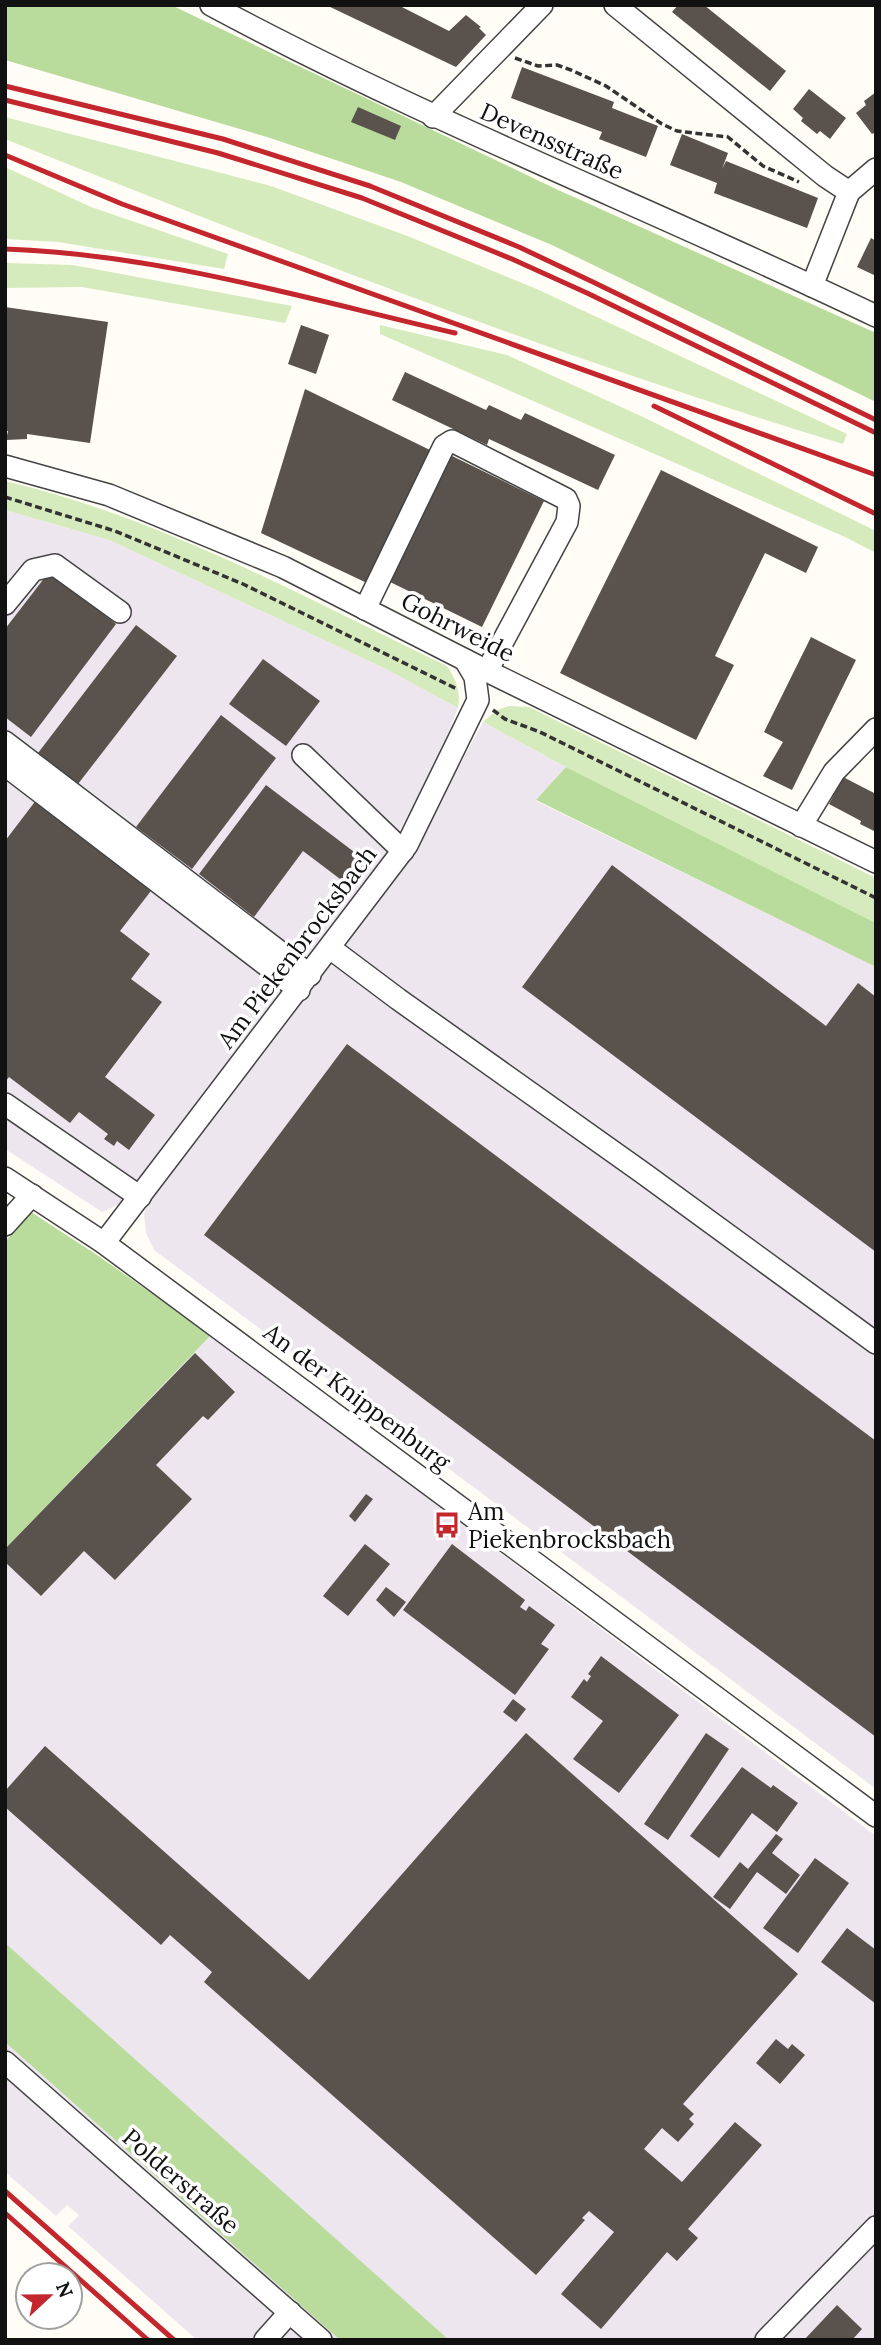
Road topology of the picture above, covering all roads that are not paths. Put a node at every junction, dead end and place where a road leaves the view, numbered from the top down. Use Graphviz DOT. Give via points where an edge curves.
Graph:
graph roads {
  1 [pos="211,5"];
  2 [pos="542,5"];
  3 [pos="615,5"];
  4 [pos="433,117"];
  5 [pos="876,169"];
  6 [pos="849,192"];
  7 [pos="812,286"];
  8 [pos="876,316"];
  9 [pos="5,466"];
  10 [pos="5,604"];
  11 [pos="365,609"];
  12 [pos="120,612"];
  13 [pos="465,660"];
  14 [pos="487,671"];
  15 [pos="876,729"];
  16 [pos="5,742"];
  17 [pos="303,755"];
  18 [pos="5,765"];
  19 [pos="801,826"];
  20 [pos="403,851"];
  21 [pos="876,862"];
  22 [pos="330,948"];
  23 [pos="304,982"];
  24 [pos="5,1104"];
  25 [pos="5,1178"];
  26 [pos="32,1195"];
  27 [pos="140,1197"];
  28 [pos="5,1225"];
  29 [pos="104,1243"];
  30 [pos="876,1343"];
  31 [pos="876,1816"];
  32 [pos="5,2062"];
  33 [pos="876,2227"];
  34 [pos="290,2312"];
  35 [pos="265,2340"];
  36 [pos="321,2340"];
  37 [pos="766,2340"];
  1 -- 4 [label="street, Devensstraße"];
  2 -- 4 [label="street"];
  3 -- 6 [label="street"];
  4 -- 7 [label="street, Devensstraße"];
  5 -- 6 [label="street"];
  6 -- 7 [label="street"];
  7 -- 8 [label="street, Devensstraße"];
  9 -- 11 [label="street, Gohrweide" via="109,495 283,567"];
  10 -- 12 [label="street" via="33,570 55,565"];
  11 -- 13 [label="street, Gohrweide"];
  11 -- 14 [label="street" via="444,446 452,441 566,499 569,506 568,522"];
  13 -- 14 [label="street, Gohrweide"];
  13 -- 20 [label="street, Am Piekenbrocksbach" via="475,677 478,700"];
  14 -- 19 [label="street, Gohrweide"];
  15 -- 19 [label="street" via="834,772"];
  16 -- 23 [label="street"];
  17 -- 20 [label="street"];
  18 -- 23 [label="street"];
  19 -- 21 [label="street, Gohrweide"];
  20 -- 22 [label="street, Am Piekenbrocksbach"];
  22 -- 23 [label="street, Am Piekenbrocksbach"];
  22 -- 30 [label="street"];
  23 -- 27 [label="street, Am Piekenbrocksbach"];
  24 -- 27 [label="street"];
  25 -- 26 [label="street, An der Knippenburg"];
  26 -- 28 [label="street"];
  26 -- 29 [label="street, An der Knippenburg"];
  27 -- 29 [label="street, Am Piekenbrocksbach"];
  29 -- 31 [label="street, An der Knippenburg"];
  32 -- 34 [label="street, Polderstraße"];
  33 -- 37 [label="street"];
  34 -- 35 [label="street"];
  34 -- 36 [label="street, Polderstraße"];
}
